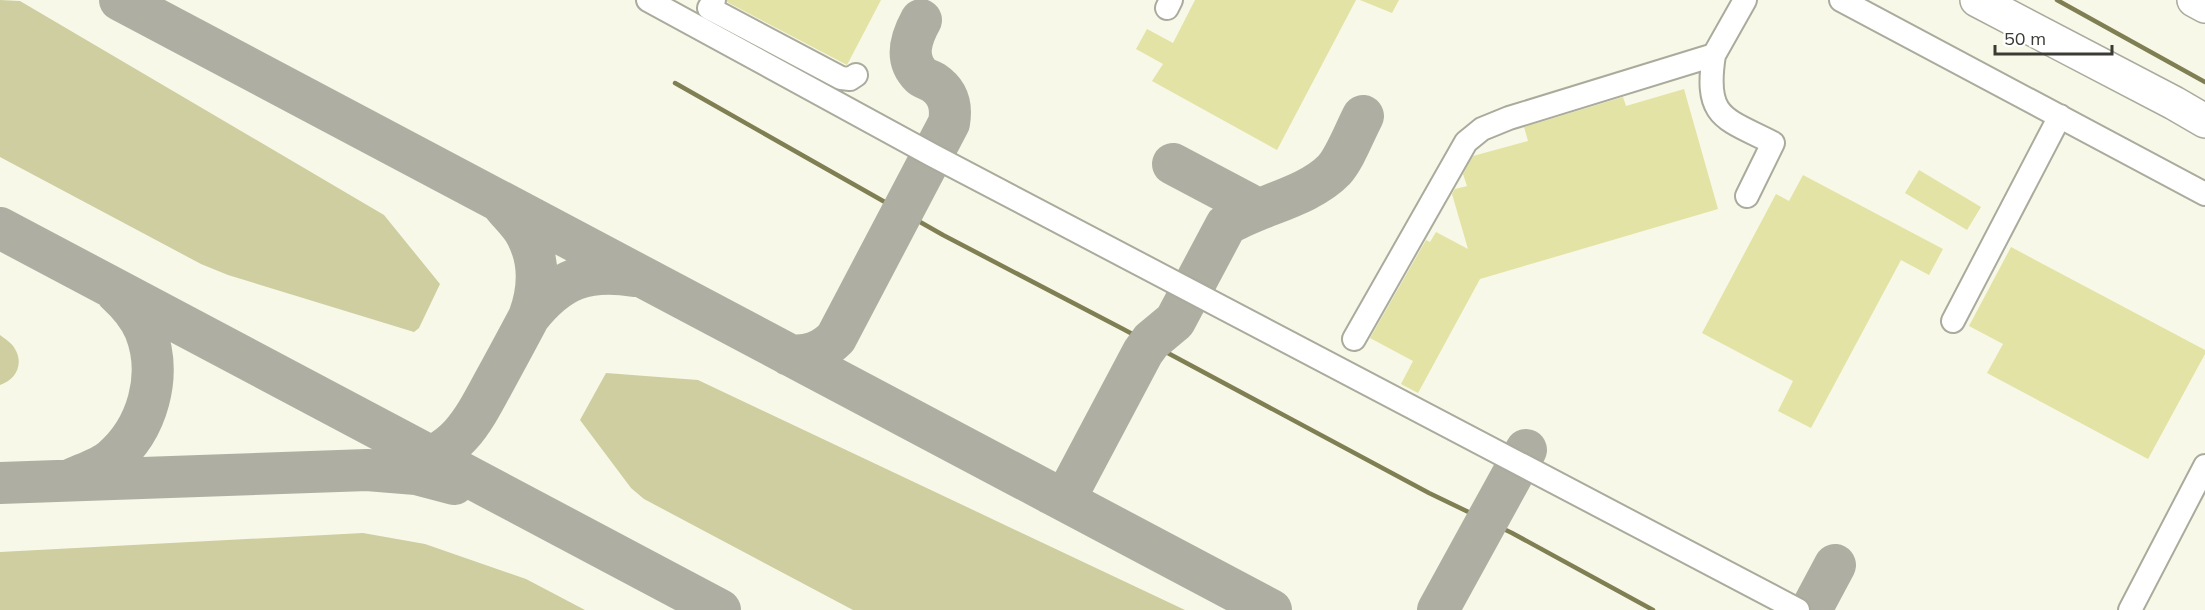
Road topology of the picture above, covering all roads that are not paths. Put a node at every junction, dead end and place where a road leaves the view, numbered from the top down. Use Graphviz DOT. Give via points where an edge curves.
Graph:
graph roads {
  1 [pos="648,0"];
  2 [pos="714,0"];
  3 [pos="1745,0"];
  4 [pos="1842,0"];
  5 [pos="1977,0"];
  6 [pos="2194,0"];
  7 [pos="2205,6"];
  8 [pos="1714,56"];
  9 [pos="856,75"];
  10 [pos="2060,116"];
  11 [pos="2205,121"];
  12 [pos="2205,194"];
  13 [pos="1747,196"];
  14 [pos="1953,321"];
  15 [pos="1354,339"];
  16 [pos="2205,466"];
  17 [pos="1798,610"];
  18 [pos="2130,610"];
  1 -- 17 [label="street" via="984,182"];
  2 -- 9 [label="street" via="709,8 841,78"];
  3 -- 8 [label="street"];
  4 -- 10 [label="street"];
  5 -- 11 [label="highway"];
  6 -- 7 [label="highway"];
  8 -- 13 [label="street" via="1710,80 1714,103 1724,118 1773,143"];
  8 -- 15 [label="street" via="1482,129 1466,142"];
  10 -- 12 [label="street"];
  10 -- 14 [label="street"];
  16 -- 18 [label="street"];
}
